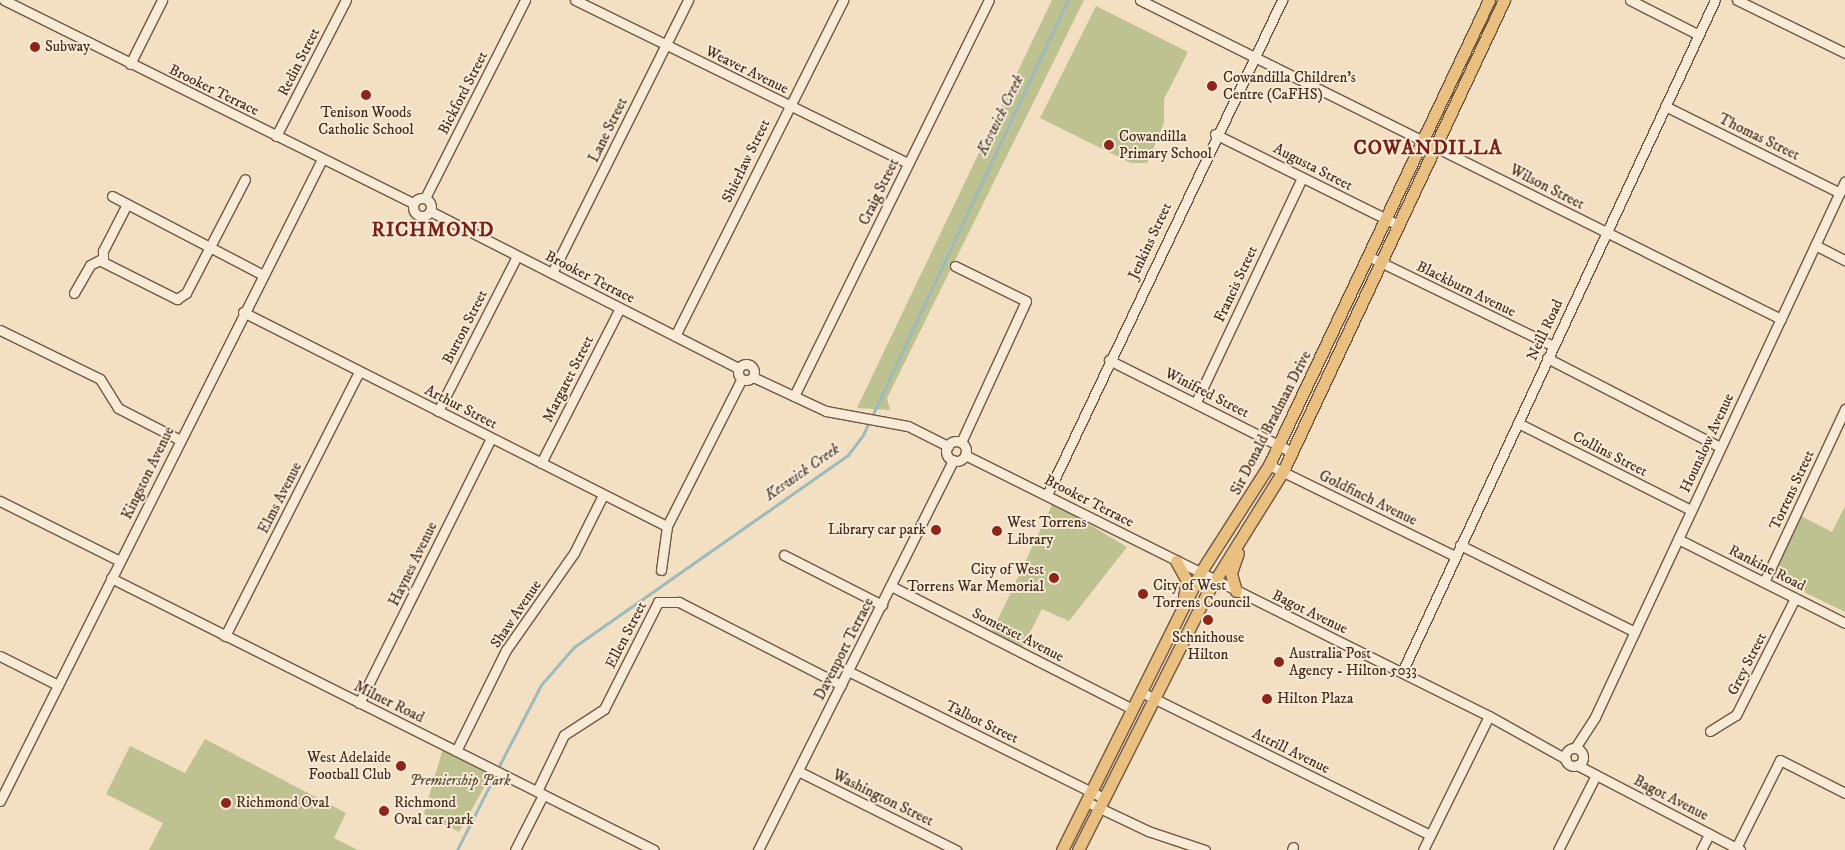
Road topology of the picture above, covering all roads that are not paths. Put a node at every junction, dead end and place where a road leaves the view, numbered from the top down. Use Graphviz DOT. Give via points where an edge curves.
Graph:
graph roads {
  1 [pos="4,0"];
  2 [pos="162,0"];
  3 [pos="346,0"];
  4 [pos="525,0"];
  5 [pos="575,0"];
  6 [pos="688,0"];
  7 [pos="843,0"];
  8 [pos="990,0"];
  9 [pos="1282,0"];
  10 [pos="1488,0"];
  11 [pos="1504,0"];
  12 [pos="1630,0"];
  13 [pos="1715,0"];
  14 [pos="1737,0"];
  15 [pos="1143,1"];
  16 [pos="1699,35"];
  17 [pos="665,46"];
  18 [pos="1845,53"];
  19 [pos="1254,56"];
  20 [pos="130,64"];
  21 [pos="789,105"];
  22 [pos="1665,106"];
  23 [pos="1215,134"];
  24 [pos="276,136"];
  25 [pos="1422,140"];
  26 [pos="1436,146"];
  27 [pos="322,159"];
  28 [pos="908,163"];
  29 [pos="1302,178"];
  30 [pos="244,179"];
  31 [pos="1845,181"];
  32 [pos="1840,193"];
  33 [pos="112,196"];
  34 [pos="426,198"];
  35 [pos="413,203"];
  36 [pos="126,206"];
  37 [pos="430,210"];
  38 [pos="1385,219"];
  39 [pos="1398,226"];
  40 [pos="1606,232"];
  41 [pos="1816,245"];
  42 [pos="209,248"];
  43 [pos="517,256"];
  44 [pos="1368,256"];
  45 [pos="102,260"];
  46 [pos="1845,260"];
  47 [pos="1380,262"];
  48 [pos="955,266"];
  49 [pos="552,273"];
  50 [pos="262,275"];
  51 [pos="74,294"];
  52 [pos="620,308"];
  53 [pos="243,312"];
  54 [pos="1781,319"];
  55 [pos="0,330"];
  56 [pos="676,336"];
  57 [pos="1552,346"];
  58 [pos="1547,358"];
  59 [pos="1109,360"];
  60 [pos="738,368"];
  61 [pos="359,372"];
  62 [pos="753,377"];
  63 [pos="741,380"];
  64 [pos="794,396"];
  65 [pos="1196,402"];
  66 [pos="1845,410"];
  67 [pos="438,411"];
  68 [pos="1518,423"];
  69 [pos="491,438"];
  70 [pos="180,440"];
  71 [pos="961,442"];
  72 [pos="1279,445"];
  73 [pos="948,446"];
  74 [pos="1720,447"];
  75 [pos="1292,452"];
  76 [pos="965,456"];
  77 [pos="953,460"];
  78 [pos="541,463"];
  79 [pos="1269,465"];
  80 [pos="1282,471"];
  81 [pos="1047,495"];
  82 [pos="603,496"];
  83 [pos="0,501"];
  84 [pos="1691,510"];
  85 [pos="667,526"];
  86 [pos="1678,539"];
  87 [pos="1242,542"];
  88 [pos="1460,545"];
  89 [pos="784,556"];
  90 [pos="1455,556"];
  91 [pos="120,561"];
  92 [pos="1176,561"];
  93 [pos="661,570"];
  94 [pos="1200,573"];
  95 [pos="111,578"];
  96 [pos="1214,580"];
  97 [pos="1764,582"];
  98 [pos="891,586"];
  99 [pos="1236,591"];
  100 [pos="1795,598"];
  101 [pos="882,605"];
  102 [pos="1181,614"];
  103 [pos="1845,623"];
  104 [pos="1635,632"];
  105 [pos="224,636"];
  106 [pos="0,656"];
  107 [pos="848,671"];
  108 [pos="1402,672"];
  109 [pos="58,685"];
  110 [pos="840,686"];
  111 [pos="1141,692"];
  112 [pos="1154,699"];
  113 [pos="359,703"];
  114 [pos="1132,709"];
  115 [pos="1490,716"];
  116 [pos="1710,731"];
  117 [pos="456,751"];
  118 [pos="1575,757"];
  119 [pos="798,771"];
  120 [pos="1592,773"];
  121 [pos="540,793"];
  122 [pos="1845,793"];
  123 [pos="1089,797"];
  124 [pos="0,801"];
  125 [pos="1101,803"];
  126 [pos="1709,834"];
  127 [pos="1430,835"];
  128 [pos="648,849"];
  129 [pos="1738,849"];
  130 [pos="515,850"];
  131 [pos="758,850"];
  132 [pos="956,850"];
  133 [pos="1062,850"];
  134 [pos="1078,850"];
  135 [pos="1205,850"];
  136 [pos="1423,850"];
  137 [pos="1558,850"];
  138 [pos="1701,850"];
  1 -- 20 [label="street, Brooker Terrace"];
  2 -- 20 [label="street"];
  3 -- 24 [label="street, Redin Street"];
  4 -- 34 [label="street, Bickford Street"];
  5 -- 17 [label="street, Weaver Avenue"];
  6 -- 17 [label="street, Lane Street"];
  7 -- 21 [label="street, Shierlaw Street"];
  8 -- 28 [label="street, Craig Street"];
  9 -- 19 [label="street, Jenkins Street"];
  10 -- 25 [label="main road, Sir Donald Bradman Drive"];
  11 -- 26 [label="main road, Sir Donald Bradman Drive"];
  12 -- 16 [label="street"];
  13 -- 16 [label="street, Neill Road"];
  14 -- 18 [label="street"];
  15 -- 19 [label="street, Wilson Street"];
  16 -- 22 [label="street, Neill Road"];
  17 -- 21 [label="street, Weaver Avenue"];
  17 -- 49 [label="street, Lane Street"];
  19 -- 23 [label="street, Jenkins Street"];
  19 -- 25 [label="street, Wilson Street"];
  20 -- 24 [label="street, Brooker Terrace"];
  21 -- 28 [label="street, Weaver Avenue"];
  21 -- 56 [label="street, Shierlaw Street"];
  22 -- 32 [label="street, Thomas Street"];
  22 -- 40 [label="street, Neill Road"];
  23 -- 29 [label="street, Augusta Street"];
  23 -- 59 [label="street, Jenkins Street"];
  24 -- 27 [label="street, Brooker Terrace"];
  25 -- 26 [label="street, Wilson Street"];
  25 -- 38 [label="main road, Sir Donald Bradman Drive"];
  26 -- 39 [label="main road, Sir Donald Bradman Drive"];
  26 -- 40 [label="street, Wilson Street"];
  27 -- 35 [label="street, Brooker Terrace"];
  27 -- 50 [label="street, Kingston Avenue"];
  28 -- 64 [label="street, Craig Street"];
  29 -- 38 [label="street, Augusta Street"];
  29 -- 65 [label="street, Francis Street"];
  30 -- 42 [label="street"];
  31 -- 32 [label="street, Hounslow Avenue"];
  32 -- 41 [label="street, Hounslow Avenue"];
  33 -- 36 [label="street"];
  34 -- 35 [label="street"];
  34 -- 37 [label="street"];
  35 -- 37 [label="street, Brooker Terrace" via="417,215"];
  36 -- 42 [label="street"];
  36 -- 45 [label="street"];
  37 -- 43 [label="street, Brooker Terrace"];
  38 -- 39 [label="street, Augusta Street"];
  38 -- 44 [label="main road, Sir Donald Bradman Drive"];
  39 -- 47 [label="main road, Sir Donald Bradman Drive"];
  40 -- 54 [label="street, Wilson Street"];
  40 -- 57 [label="street, Neill Road"];
  41 -- 46 [label="street"];
  41 -- 54 [label="street, Hounslow Avenue"];
  42 -- 45 [label="street" via="186,293 177,299"];
  42 -- 50 [label="street"];
  43 -- 49 [label="street, Brooker Terrace"];
  43 -- 67 [label="street, Burton Street"];
  44 -- 47 [label="street, Blackburn Avenue"];
  44 -- 72 [label="main road, Sir Donald Bradman Drive"];
  45 -- 51 [label="street" via="90,265"];
  47 -- 57 [label="street, Blackburn Avenue"];
  47 -- 75 [label="main road, Sir Donald Bradman Drive"];
  48 -- 71 [label="street" via="1026,301"];
  49 -- 52 [label="street, Brooker Terrace"];
  50 -- 53 [label="street, Kingston Avenue"];
  52 -- 56 [label="street, Brooker Terrace"];
  52 -- 78 [label="street, Margaret Street"];
  53 -- 61 [label="street, Arthur Street"];
  53 -- 70 [label="street, Kingston Avenue"];
  54 -- 74 [label="street, Hounslow Avenue"];
  55 -- 70 [label="street" via="100,379 118,408"];
  56 -- 60 [label="street, Brooker Terrace"];
  57 -- 58 [label="street, Neill Road"];
  58 -- 68 [label="street, Neill Road"];
  58 -- 74 [label="street"];
  59 -- 65 [label="street, Winifred Street"];
  59 -- 81 [label="street, Jenkins Street"];
  60 -- 62 [label="street, Brooker Terrace" via="749,364"];
  60 -- 63 [label="street"];
  61 -- 67 [label="street, Arthur Street"];
  61 -- 105 [label="street, Elms Avenue"];
  62 -- 63 [label="street"];
  62 -- 64 [label="street"];
  63 -- 85 [label="street"];
  64 -- 73 [label="street" via="826,411 860,420 908,426"];
  65 -- 72 [label="street, Winifred Street"];
  66 -- 97 [label="street, Torrens Street"];
  67 -- 69 [label="street, Arthur Street"];
  68 -- 84 [label="street, Collins Street"];
  68 -- 88 [label="street, Neill Road"];
  69 -- 78 [label="street, Arthur Street"];
  69 -- 113 [label="street, Haynes Avenue"];
  70 -- 91 [label="street, Kingston Avenue"];
  71 -- 73 [label="street"];
  71 -- 76 [label="street"];
  72 -- 75 [label="street, Winifred Street"];
  72 -- 79 [label="main road, Sir Donald Bradman Drive"];
  73 -- 77 [label="street" via="947,454"];
  74 -- 84 [label="street, Hounslow Avenue"];
  75 -- 80 [label="main road, Sir Donald Bradman Drive"];
  76 -- 77 [label="street"];
  76 -- 81 [label="street, Brooker Terrace"];
  77 -- 98 [label="street, Davenport Terrace"];
  78 -- 82 [label="street, Arthur Street"];
  79 -- 80 [label="street, Goldfinch Avenue"];
  79 -- 94 [label="main road, Sir Donald Bradman Drive"];
  80 -- 87 [label="main road, Sir Donald Bradman Drive"];
  80 -- 90 [label="street, Goldfinch Avenue"];
  81 -- 92 [label="street, Brooker Terrace"];
  82 -- 85 [label="street, Arthur Street"];
  82 -- 117 [label="street, Shaw Avenue" via="574,553 506,650"];
  83 -- 91 [label="street"];
  84 -- 86 [label="street, Hounslow Avenue"];
  85 -- 93 [label="street"];
  86 -- 97 [label="street, Rankine Road"];
  86 -- 104 [label="street, Hounslow Avenue"];
  87 -- 96 [label="main road, Sir Donald Bradman Drive"];
  87 -- 99 [label="main road" via="1231,573"];
  88 -- 90 [label="street, Neill Road"];
  88 -- 104 [label="street"];
  89 -- 101 [label="street"];
  90 -- 108 [label="street, Neill Road"];
  91 -- 95 [label="street, Kingston Avenue"];
  92 -- 94 [label="street, Brooker Terrace"];
  92 -- 102 [label="main road" via="1187,581"];
  94 -- 96 [label="street, Bagot Avenue"];
  94 -- 102 [label="main road, Sir Donald Bradman Drive"];
  95 -- 105 [label="street, Milner Road"];
  95 -- 109 [label="street, Kingston Avenue"];
  96 -- 99 [label="street, Bagot Avenue"];
  96 -- 112 [label="main road, Sir Donald Bradman Drive"];
  97 -- 100 [label="street, Rankine Road"];
  98 -- 101 [label="street, Davenport Terrace"];
  98 -- 114 [label="street, Somerset Avenue"];
  99 -- 108 [label="street, Bagot Avenue"];
  100 -- 103 [label="street, Rankine Road"];
  100 -- 116 [label="street, Grey Street" via="1736,715"];
  101 -- 107 [label="street, Davenport Terrace"];
  102 -- 111 [label="main road, Sir Donald Bradman Drive"];
  104 -- 118 [label="street, Hounslow Avenue"];
  105 -- 113 [label="street, Milner Road"];
  106 -- 109 [label="street"];
  107 -- 110 [label="street, Davenport Terrace"];
  107 -- 123 [label="street, Talbot Street"];
  108 -- 115 [label="street, Bagot Avenue"];
  109 -- 124 [label="street, Kingston Avenue"];
  110 -- 119 [label="street, Davenport Terrace"];
  110 -- 121 [label="street, Ellen Street" via="679,602 658,602 604,709 564,735"];
  111 -- 112 [label="street, Attrill Avenue"];
  111 -- 114 [label="main road, Sir Donald Bradman Drive"];
  112 -- 125 [label="main road, Sir Donald Bradman Drive"];
  112 -- 127 [label="street, Attrill Avenue"];
  113 -- 117 [label="street, Milner Road"];
  114 -- 123 [label="main road, Sir Donald Bradman Drive"];
  115 -- 118 [label="street, Bagot Avenue"];
  115 -- 127 [label="street"];
  117 -- 121 [label="street, Milner Road"];
  118 -- 120 [label="street, Bagot Avenue"];
  119 -- 131 [label="street, Davenport Terrace"];
  119 -- 132 [label="street, Washington Street"];
  120 -- 126 [label="street, Bagot Avenue"];
  120 -- 137 [label="street"];
  121 -- 128 [label="street, Milner Road"];
  121 -- 130 [label="street"];
  122 -- 129 [label="street" via="1780,760"];
  123 -- 125 [label="street, Talbot Street"];
  123 -- 133 [label="main road, Sir Donald Bradman Drive"];
  125 -- 134 [label="main road, Sir Donald Bradman Drive"];
  125 -- 135 [label="street, Talbot Street" via="1148,831"];
  126 -- 129 [label="street, Bagot Avenue"];
  126 -- 138 [label="street"];
  127 -- 136 [label="street"];
}
